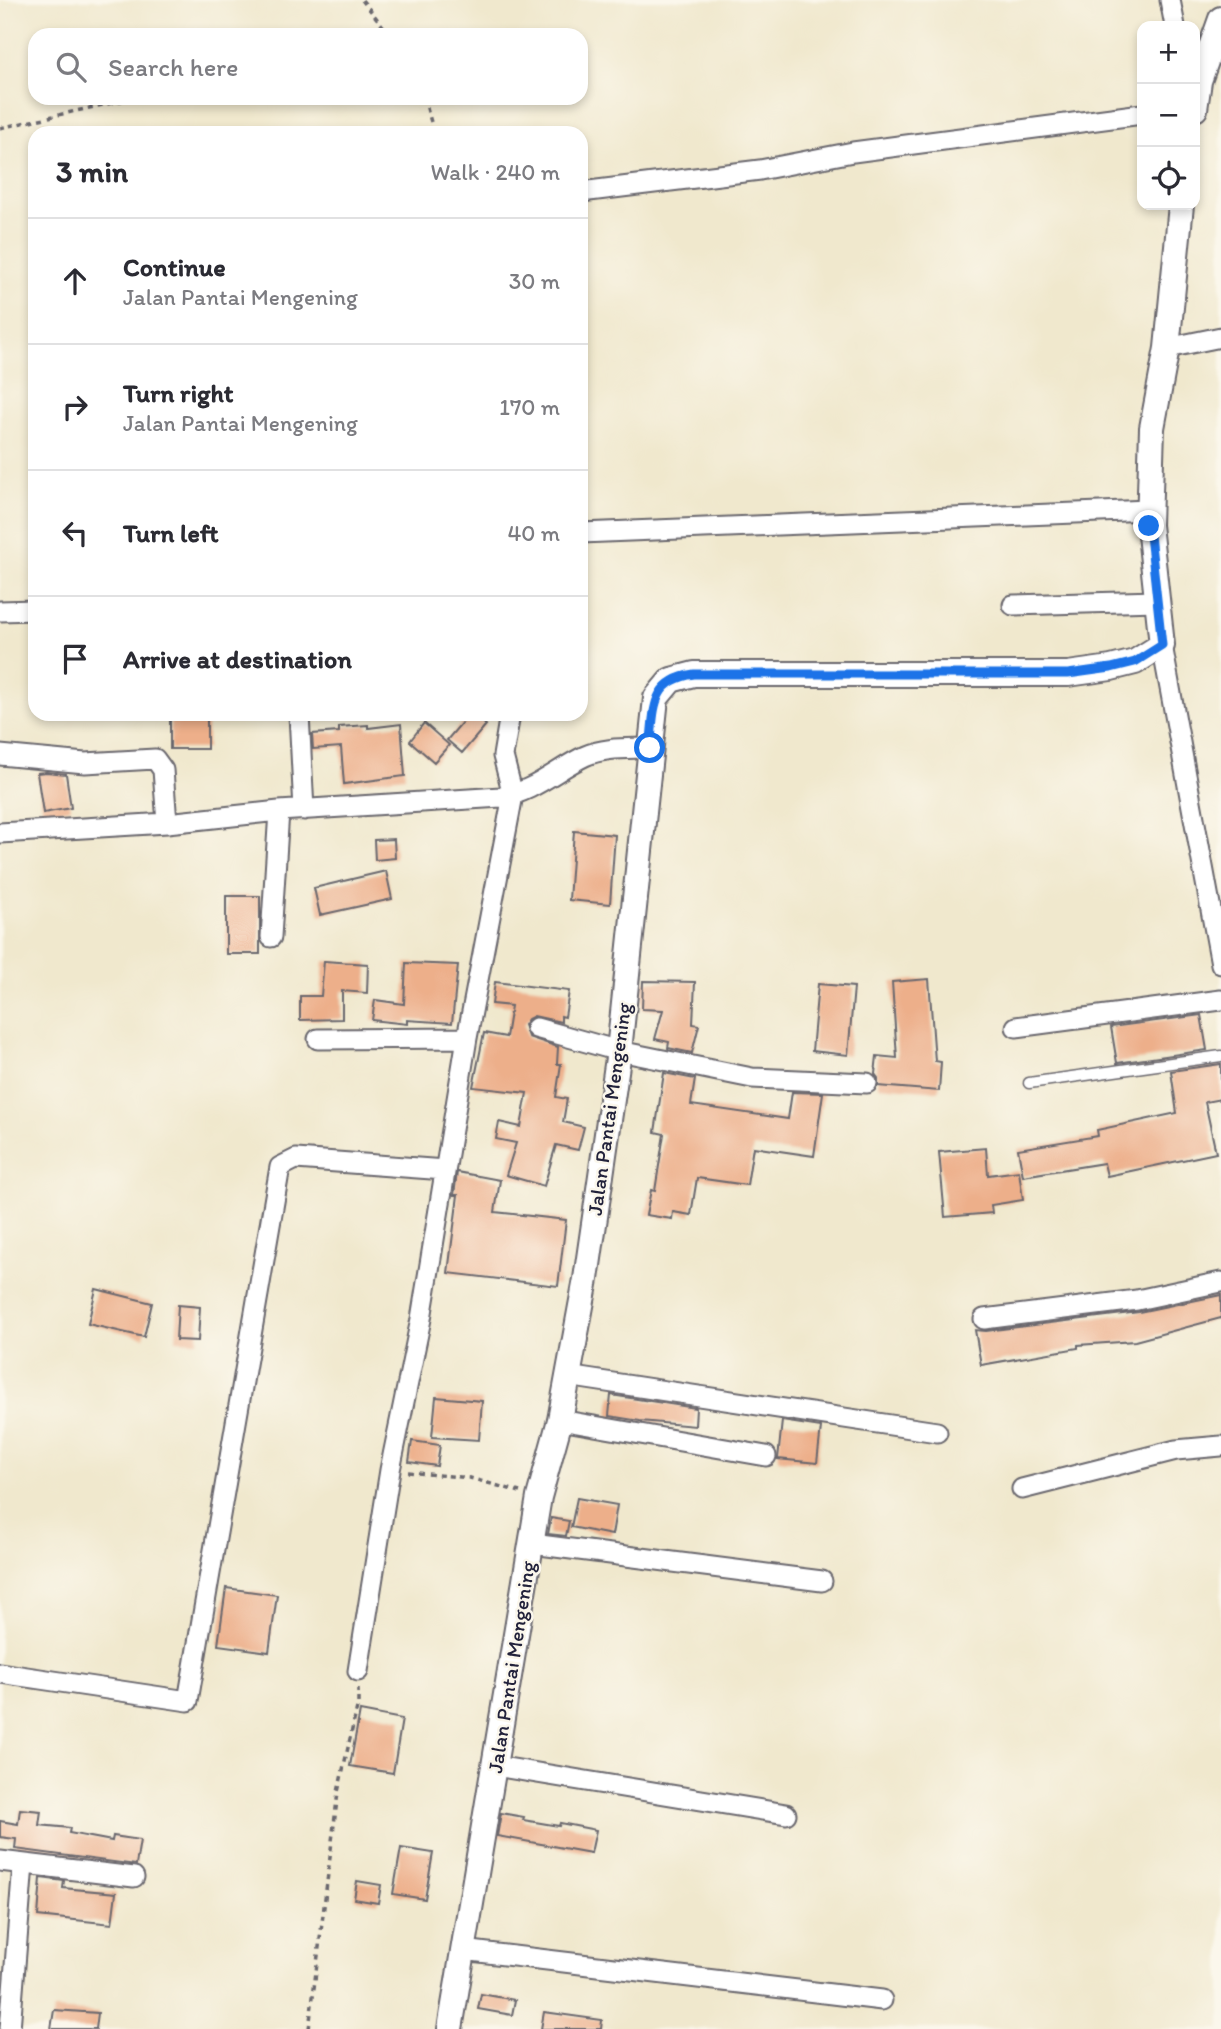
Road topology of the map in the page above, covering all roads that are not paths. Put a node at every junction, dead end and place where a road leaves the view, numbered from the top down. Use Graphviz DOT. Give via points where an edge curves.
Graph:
graph roads {
  1 [pos="1171,0"];
  2 [pos="1221,19"];
  3 [pos="1174,21"];
  4 [pos="1200,73"];
  5 [pos="1137,115"];
  6 [pos="588,191"];
  7 [pos="1181,210"];
  8 [pos="1221,337"];
  9 [pos="1167,348"];
  10 [pos="1149,510"];
  11 [pos="588,533"];
  12 [pos="1157,601"];
  13 [pos="1013,605"];
  14 [pos="28,610"];
  15 [pos="0,611"];
  16 [pos="1162,645"];
  17 [pos="299,721"];
  18 [pos="509,721"];
  19 [pos="650,748"];
  20 [pos="0,755"];
  21 [pos="507,796"];
  22 [pos="304,810"];
  23 [pos="279,811"];
  24 [pos="167,823"];
  25 [pos="0,833"];
  26 [pos="1216,914"];
  27 [pos="271,937"];
  28 [pos="1221,964"];
  29 [pos="1221,1000"];
  30 [pos="1016,1027"];
  31 [pos="536,1028"];
  32 [pos="467,1038"];
  33 [pos="318,1040"];
  34 [pos="619,1051"];
  35 [pos="1221,1056"];
  36 [pos="867,1083"];
  37 [pos="1029,1083"];
  38 [pos="445,1170"];
  39 [pos="1221,1282"];
  40 [pos="984,1319"];
  41 [pos="567,1376"];
  42 [pos="559,1420"];
  43 [pos="937,1432"];
  44 [pos="1221,1446"];
  45 [pos="766,1456"];
  46 [pos="1022,1489"];
  47 [pos="532,1544"];
  48 [pos="822,1581"];
  49 [pos="358,1671"];
  50 [pos="0,1673"];
  51 [pos="495,1766"];
  52 [pos="786,1814"];
  53 [pos="0,1861"];
  54 [pos="23,1864"];
  55 [pos="134,1877"];
  56 [pos="463,1950"];
  57 [pos="8,1955"];
  58 [pos="882,2000"];
  59 [pos="455,2028"];
  60 [pos="10,2029"];
  1 -- 3 [label="street"];
  2 -- 4 [label="street"];
  5 -- 6 [label="street"];
  7 -- 9 [label="street"];
  8 -- 9 [label="street"];
  9 -- 10 [label="street" via="1152,428"];
  10 -- 11 [label="street"];
  10 -- 12 [label="street"];
  12 -- 13 [label="street"];
  12 -- 16 [label="street"];
  14 -- 15 [label="street"];
  16 -- 19 [label="street, Jalan Pantai Mengening" via="1135,662 1068,674 681,676 671,680 656,698"];
  16 -- 26 [label="street"];
  17 -- 22 [label="street"];
  18 -- 21 [label="street" via="503,756"];
  19 -- 21 [label="street" via="588,755"];
  19 -- 34 [label="street, Jalan Pantai Mengening"];
  20 -- 24 [label="street" via="85,762 155,759 163,770"];
  21 -- 22 [label="street"];
  21 -- 32 [label="street"];
  22 -- 23 [label="street"];
  23 -- 24 [label="street"];
  23 -- 27 [label="street"];
  24 -- 25 [label="street"];
  26 -- 28 [label="street"];
  29 -- 30 [label="street"];
  31 -- 34 [label="street"];
  32 -- 33 [label="street"];
  32 -- 38 [label="street"];
  34 -- 36 [label="street" via="752,1078"];
  34 -- 41 [label="street, Jalan Pantai Mengening"];
  35 -- 37 [label="lane"];
  38 -- 49 [label="street"];
  38 -- 50 [label="street" via="296,1159 280,1167 188,1700"];
  39 -- 40 [label="street" via="1136,1300"];
  41 -- 42 [label="street, Jalan Pantai Mengening"];
  41 -- 43 [label="street"];
  42 -- 45 [label="street"];
  42 -- 47 [label="street, Jalan Pantai Mengening"];
  44 -- 46 [label="street" via="1176,1450"];
  47 -- 48 [label="street"];
  47 -- 51 [label="street, Jalan Pantai Mengening"];
  51 -- 52 [label="street"];
  51 -- 56 [label="street, Jalan Pantai Mengening"];
  53 -- 54 [label="street"];
  54 -- 55 [label="street"];
  54 -- 57 [label="street"];
  56 -- 58 [label="street"];
  56 -- 59 [label="street, Jalan Pantai Mengening"];
  57 -- 60 [label="street"];
}
